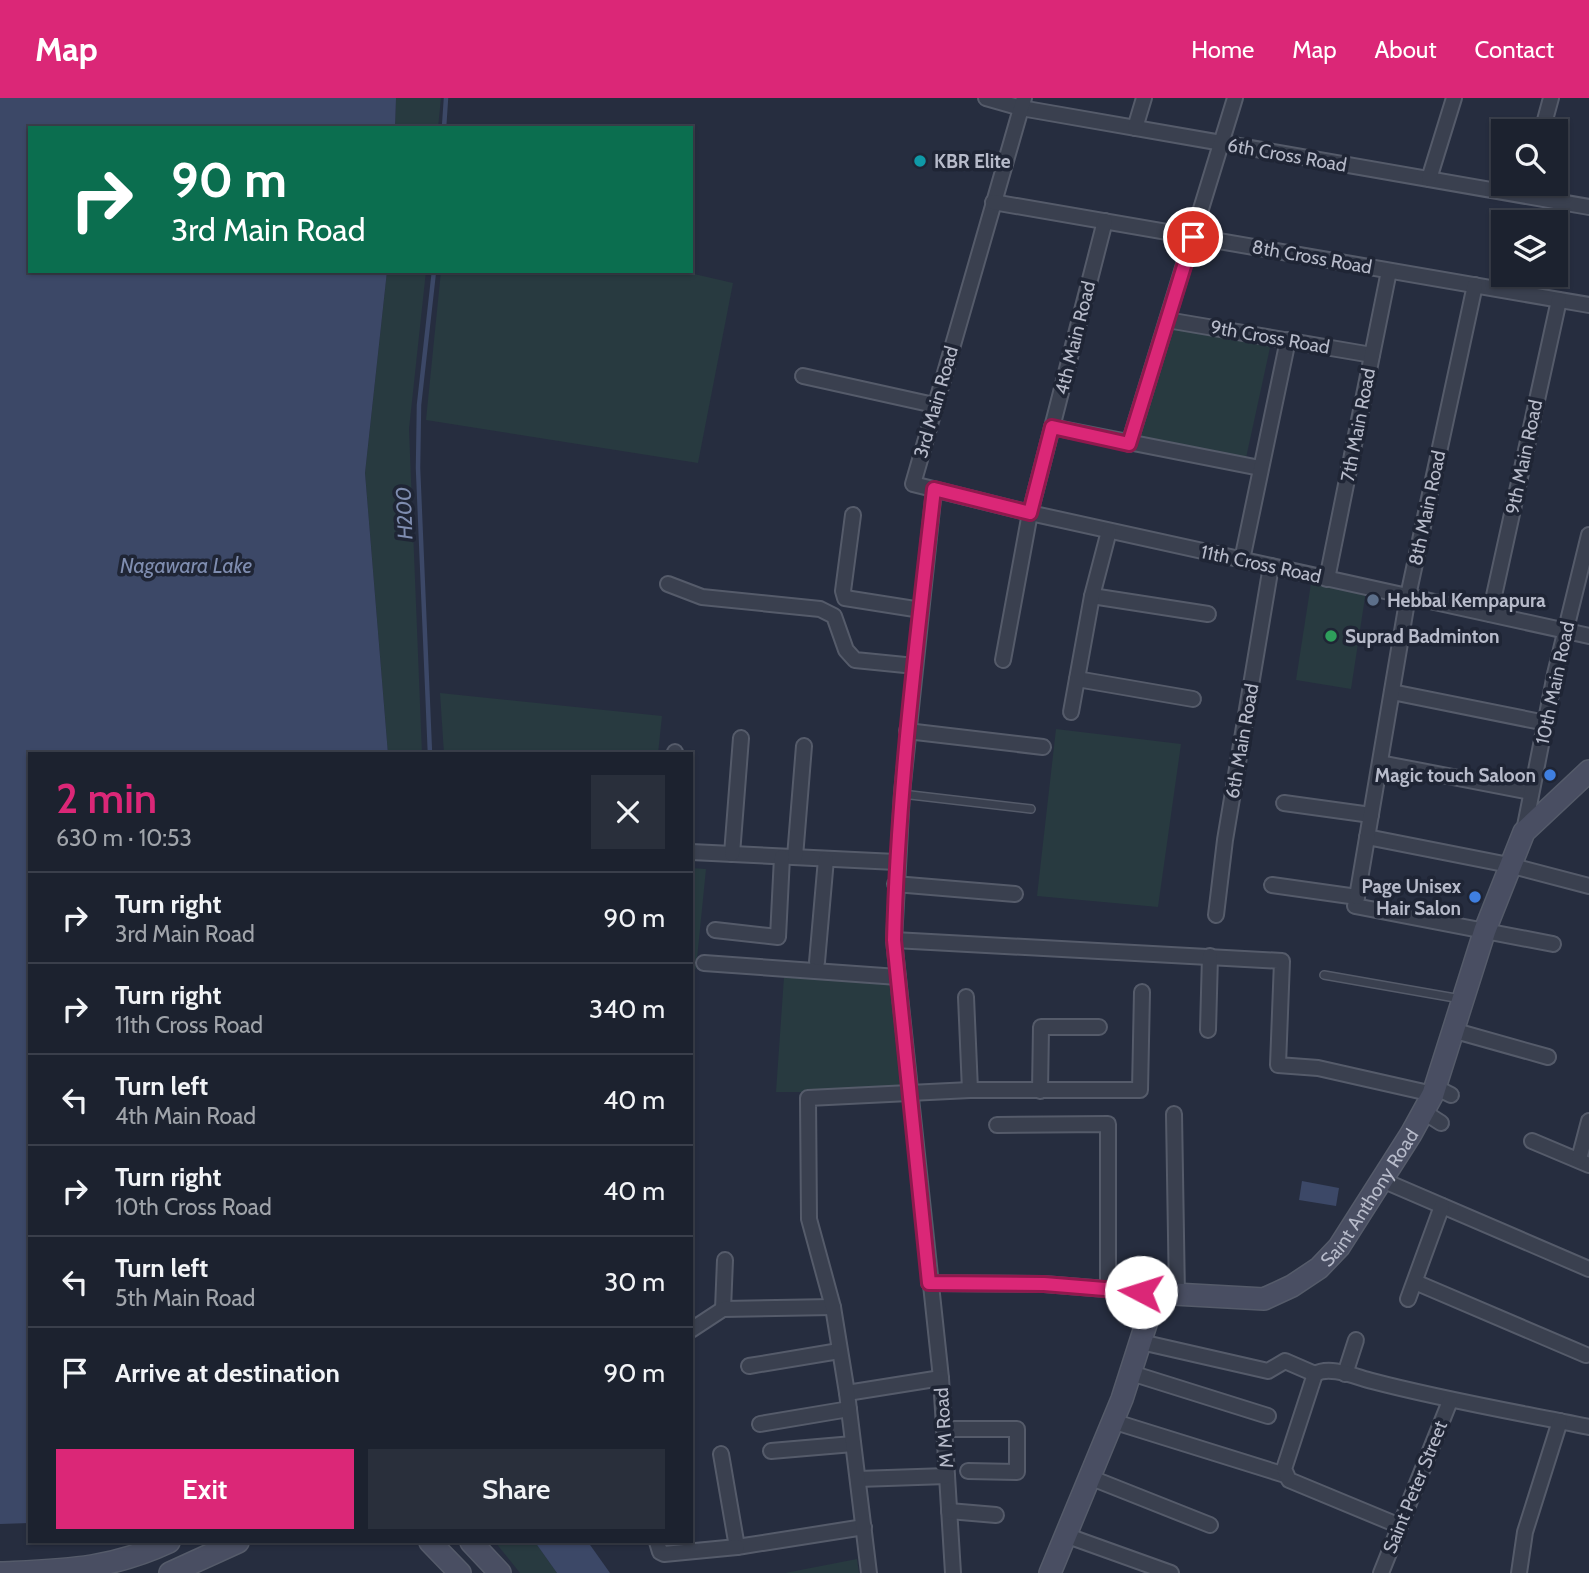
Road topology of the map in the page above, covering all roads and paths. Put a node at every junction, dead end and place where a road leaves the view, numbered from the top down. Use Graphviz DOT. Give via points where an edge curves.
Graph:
graph roads {
  1 [pos="986,98"];
  2 [pos="1144,98"];
  3 [pos="1235,98"];
  4 [pos="1454,98"];
  5 [pos="1551,98"];
  6 [pos="1022,103"];
  7 [pos="1545,119"];
  8 [pos="1135,128"];
  9 [pos="1221,144"];
  10 [pos="1429,179"];
  11 [pos="1491,186"];
  12 [pos="1548,196"];
  13 [pos="993,202"];
  14 [pos="1589,207"];
  15 [pos="1105,221"];
  16 [pos="1193,237"];
  17 [pos="1390,271"];
  18 [pos="1475,285"];
  19 [pos="1559,300"];
  20 [pos="1589,305"];
  21 [pos="1167,320"];
  22 [pos="1289,340"];
  23 [pos="1373,355"];
  24 [pos="803,376"];
  25 [pos="934,405"];
  26 [pos="1052,427"];
  27 [pos="1129,444"];
  28 [pos="1260,468"];
  29 [pos="934,489"];
  30 [pos="1030,513"];
  31 [pos="853,515"];
  32 [pos="1109,531"];
  33 [pos="1589,535"];
  34 [pos="1242,560"];
  35 [pos="1271,566"];
  36 [pos="1327,579"];
  37 [pos="668,584"];
  38 [pos="1092,596"];
  39 [pos="1408,596"];
  40 [pos="921,610"];
  41 [pos="1208,614"];
  42 [pos="1490,614"];
  43 [pos="1566,631"];
  44 [pos="1589,636"];
  45 [pos="1003,660"];
  46 [pos="915,666"];
  47 [pos="1077,679"];
  48 [pos="1392,692"];
  49 [pos="1193,699"];
  50 [pos="1071,712"];
  51 [pos="1546,723"];
  52 [pos="907,730"];
  53 [pos="741,738"];
  54 [pos="804,746"];
  55 [pos="1043,747"];
  56 [pos="1380,763"];
  57 [pos="1589,771"];
  58 [pos="1531,792"];
  59 [pos="902,793"];
  60 [pos="1284,803"];
  61 [pos="1031,809"];
  62 [pos="1371,815"];
  63 [pos="1524,832"];
  64 [pos="1367,836"];
  65 [pos="693,852"];
  66 [pos="732,854"];
  67 [pos="788,857"];
  68 [pos="826,859"];
  69 [pos="896,862"];
  70 [pos="1509,865"];
  71 [pos="895,884"];
  72 [pos="1272,885"];
  73 [pos="1589,886"];
  74 [pos="1015,894"];
  75 [pos="1357,897"];
  76 [pos="1216,915"];
  77 [pos="715,930"];
  78 [pos="1485,930"];
  79 [pos="894,940"];
  80 [pos="1553,944"];
  81 [pos="1210,956"];
  82 [pos="817,962"];
  83 [pos="704,963"];
  84 [pos="1324,975"];
  85 [pos="898,977"];
  86 [pos="1142,992"];
  87 [pos="967,998"];
  88 [pos="1462,999"];
  89 [pos="1099,1027"];
  90 [pos="1208,1030"];
  91 [pos="1452,1030"];
  92 [pos="1548,1057"];
  93 [pos="970,1090"];
  94 [pos="1040,1091"];
  95 [pos="908,1095"];
  96 [pos="1437,1102"];
  97 [pos="1174,1114"];
  98 [pos="1589,1121"];
  99 [pos="997,1125"];
  100 [pos="1532,1141"];
  101 [pos="1584,1162"];
  102 [pos="1382,1180"];
  103 [pos="1442,1206"];
  104 [pos="725,1259"];
  105 [pos="1589,1269"];
  106 [pos="1415,1282"];
  107 [pos="929,1283"];
  108 [pos="1108,1289"];
  109 [pos="1166,1295"];
  110 [pos="1408,1299"];
  111 [pos="832,1307"];
  112 [pos="723,1309"];
  113 [pos="693,1329"];
  114 [pos="1356,1340"];
  115 [pos="1141,1342"];
  116 [pos="839,1351"];
  117 [pos="1586,1355"];
  118 [pos="749,1366"];
  119 [pos="1131,1373"];
  120 [pos="1315,1374"];
  121 [pos="1346,1374"];
  122 [pos="941,1378"];
  123 [pos="847,1393"];
  124 [pos="1450,1401"];
  125 [pos="849,1409"];
  126 [pos="1268,1416"];
  127 [pos="1112,1421"];
  128 [pos="1560,1421"];
  129 [pos="760,1424"];
  130 [pos="1589,1427"];
  131 [pos="944,1429"];
  132 [pos="853,1444"];
  133 [pos="771,1451"];
  134 [pos="721,1454"];
  135 [pos="968,1471"];
  136 [pos="1285,1475"];
  137 [pos="947,1476"];
  138 [pos="1089,1477"];
  139 [pos="858,1479"];
  140 [pos="949,1511"];
  141 [pos="996,1515"];
  142 [pos="1210,1525"];
  143 [pos="1400,1526"];
  144 [pos="864,1527"];
  145 [pos="1065,1535"];
  146 [pos="167,1543"];
  147 [pos="236,1543"];
  148 [pos="431,1543"];
  149 [pos="472,1543"];
  150 [pos="657,1543"];
  151 [pos="737,1547"];
  152 [pos="0,1573"];
  153 [pos="170,1573"];
  154 [pos="460,1573"];
  155 [pos="500,1573"];
  156 [pos="869,1573"];
  157 [pos="953,1573"];
  158 [pos="1050,1573"];
  159 [pos="1171,1573"];
  160 [pos="1381,1573"];
  161 [pos="1519,1573"];
  1 -- 6 [label="street, 6th Cross Road"];
  2 -- 8 [label="street"];
  3 -- 9 [label="street"];
  4 -- 10 [label="street"];
  5 -- 7 [label="street"];
  6 -- 8 [label="street, 6th Cross Road"];
  6 -- 13 [label="street, 3rd Main Road"];
  8 -- 9 [label="street, 6th Cross Road"];
  9 -- 10 [label="street, 6th Cross Road"];
  9 -- 16 [label="street"];
  10 -- 11 [label="street, 6th Cross Road"];
  12 -- 14 [label="street, 6th Cross Road"];
  13 -- 15 [label="street, 8th Cross Road"];
  13 -- 25 [label="street, 3rd Main Road"];
  15 -- 16 [label="street, 8th Cross Road"];
  15 -- 26 [label="street, 4th Main Road"];
  16 -- 17 [label="street, 8th Cross Road"];
  16 -- 21 [label="street"];
  17 -- 18 [label="street, 8th Cross Road"];
  17 -- 23 [label="street, 7th Main Road"];
  18 -- 19 [label="street, 8th Cross Road"];
  18 -- 39 [label="street, 8th Main Road"];
  19 -- 20 [label="street, 8th Cross Road"];
  19 -- 42 [label="street, 9th Main Road"];
  21 -- 22 [label="street, 9th Cross Road"];
  21 -- 27 [label="street"];
  22 -- 23 [label="street, 9th Cross Road"];
  22 -- 28 [label="street"];
  23 -- 36 [label="street, 7th Main Road"];
  24 -- 25 [label="street"];
  25 -- 29 [label="street, 3rd Main Road" via="913,484"];
  26 -- 27 [label="street"];
  26 -- 30 [label="street, 4th Main Road"];
  27 -- 28 [label="street"];
  28 -- 34 [label="street"];
  29 -- 30 [label="street, 11th Cross Road"];
  29 -- 40 [label="street"];
  30 -- 32 [label="street, 11th Cross Road"];
  30 -- 45 [label="street, 4th Main Road"];
  31 -- 40 [label="street" via="845,598"];
  32 -- 34 [label="street, 11th Cross Road"];
  32 -- 38 [label="street"];
  33 -- 43 [label="street, 10th Main Road"];
  34 -- 35 [label="street, 11th Cross Road"];
  35 -- 36 [label="street, 11th Cross Road"];
  35 -- 76 [label="street, 6th Main Road"];
  36 -- 39 [label="street, 11th Cross Road"];
  37 -- 46 [label="street" via="702,597 820,609 834,615 846,650 855,660"];
  38 -- 41 [label="street"];
  38 -- 47 [label="street"];
  39 -- 42 [label="street, 11th Cross Road"];
  39 -- 48 [label="street, 8th Main Road"];
  40 -- 46 [label="street"];
  42 -- 43 [label="street, 11th Cross Road"];
  43 -- 44 [label="street, 11th Cross Road"];
  43 -- 51 [label="street, 10th Main Road"];
  46 -- 52 [label="street"];
  47 -- 49 [label="street"];
  47 -- 50 [label="street"];
  48 -- 51 [label="street"];
  48 -- 56 [label="street, 8th Main Road"];
  51 -- 58 [label="street, 10th Main Road"];
  52 -- 55 [label="street"];
  52 -- 59 [label="street"];
  53 -- 66 [label="street"];
  54 -- 67 [label="street"];
  56 -- 58 [label="street"];
  56 -- 62 [label="street, 8th Main Road"];
  57 -- 63 [label="street, Saint Anthony Road"];
  58 -- 63 [label="street, 10th Main Road"];
  59 -- 61 [label="lane"];
  59 -- 69 [label="street"];
  60 -- 62 [label="street"];
  62 -- 64 [label="street, 8th Main Road"];
  63 -- 70 [label="street, Saint Anthony Road"];
  64 -- 70 [label="street"];
  64 -- 75 [label="street, 8th Main Road"];
  65 -- 66 [label="street"];
  66 -- 67 [label="street"];
  67 -- 68 [label="street"];
  67 -- 77 [label="street" via="778,937"];
  68 -- 69 [label="street"];
  68 -- 82 [label="street"];
  69 -- 71 [label="street"];
  70 -- 73 [label="street"];
  70 -- 78 [label="street, Saint Anthony Road"];
  71 -- 74 [label="street"];
  71 -- 79 [label="street"];
  72 -- 75 [label="street"];
  75 -- 78 [label="street" via="1355,906"];
  78 -- 80 [label="street"];
  78 -- 88 [label="street, Saint Anthony Road"];
  79 -- 81 [label="street"];
  79 -- 85 [label="street"];
  81 -- 90 [label="street"];
  81 -- 96 [label="street" via="1282,961 1278,1065 1318,1068"];
  83 -- 85 [label="street"];
  84 -- 88 [label="lane"];
  85 -- 95 [label="street"];
  86 -- 94 [label="street" via="1140,1090"];
  87 -- 93 [label="street"];
  88 -- 91 [label="street, Saint Anthony Road"];
  89 -- 94 [label="street" via="1041,1027"];
  91 -- 92 [label="street"];
  91 -- 96 [label="street, Saint Anthony Road"];
  93 -- 94 [label="street"];
  93 -- 95 [label="street"];
  95 -- 107 [label="street"];
  95 -- 111 [label="street" via="808,1098 809,1219"];
  96 -- 102 [label="street, Saint Anthony Road"];
  97 -- 109 [label="street"];
  98 -- 101 [label="street"];
  99 -- 108 [label="street" via="1108,1124"];
  100 -- 101 [label="street"];
  102 -- 103 [label="street"];
  102 -- 109 [label="street, Saint Anthony Road" via="1339,1247 1292,1286 1264,1300"];
  103 -- 105 [label="street"];
  103 -- 106 [label="street"];
  104 -- 112 [label="street"];
  106 -- 110 [label="street"];
  106 -- 117 [label="street"];
  107 -- 108 [label="street, Saint Anthony Road"];
  107 -- 122 [label="street, M M Road"];
  108 -- 109 [label="street, Saint Anthony Road"];
  109 -- 115 [label="street"];
  111 -- 112 [label="street"];
  111 -- 116 [label="street"];
  112 -- 113 [label="street"];
  114 -- 121 [label="street"];
  115 -- 119 [label="street"];
  115 -- 120 [label="street" via="1268,1371 1285,1362"];
  116 -- 118 [label="street"];
  116 -- 123 [label="street"];
  119 -- 126 [label="street"];
  119 -- 127 [label="street"];
  120 -- 121 [label="street"];
  120 -- 136 [label="street"];
  121 -- 124 [label="street"];
  122 -- 123 [label="street"];
  122 -- 131 [label="street, M M Road"];
  123 -- 125 [label="street"];
  124 -- 128 [label="street"];
  124 -- 143 [label="street, Saint Peter Street"];
  125 -- 129 [label="street"];
  125 -- 132 [label="street"];
  127 -- 136 [label="street"];
  127 -- 138 [label="street"];
  128 -- 130 [label="street"];
  128 -- 161 [label="street" via="1525,1532"];
  131 -- 135 [label="street" via="1017,1429 1017,1472"];
  131 -- 137 [label="street, M M Road"];
  132 -- 133 [label="street"];
  132 -- 139 [label="street"];
  134 -- 151 [label="street"];
  136 -- 143 [label="street"];
  137 -- 139 [label="street"];
  137 -- 140 [label="street, M M Road"];
  138 -- 142 [label="street"];
  138 -- 145 [label="street"];
  139 -- 144 [label="street"];
  140 -- 141 [label="street"];
  140 -- 157 [label="street, M M Road"];
  143 -- 160 [label="street, Saint Peter Street"];
  144 -- 151 [label="street"];
  144 -- 156 [label="street"];
  145 -- 158 [label="street"];
  145 -- 159 [label="street"];
  146 -- 152 [label="street" via="134,1558 82,1569"];
  147 -- 153 [label="street"];
  148 -- 154 [label="street"];
  149 -- 155 [label="street"];
  150 -- 151 [label="street" via="664,1554"];
}
